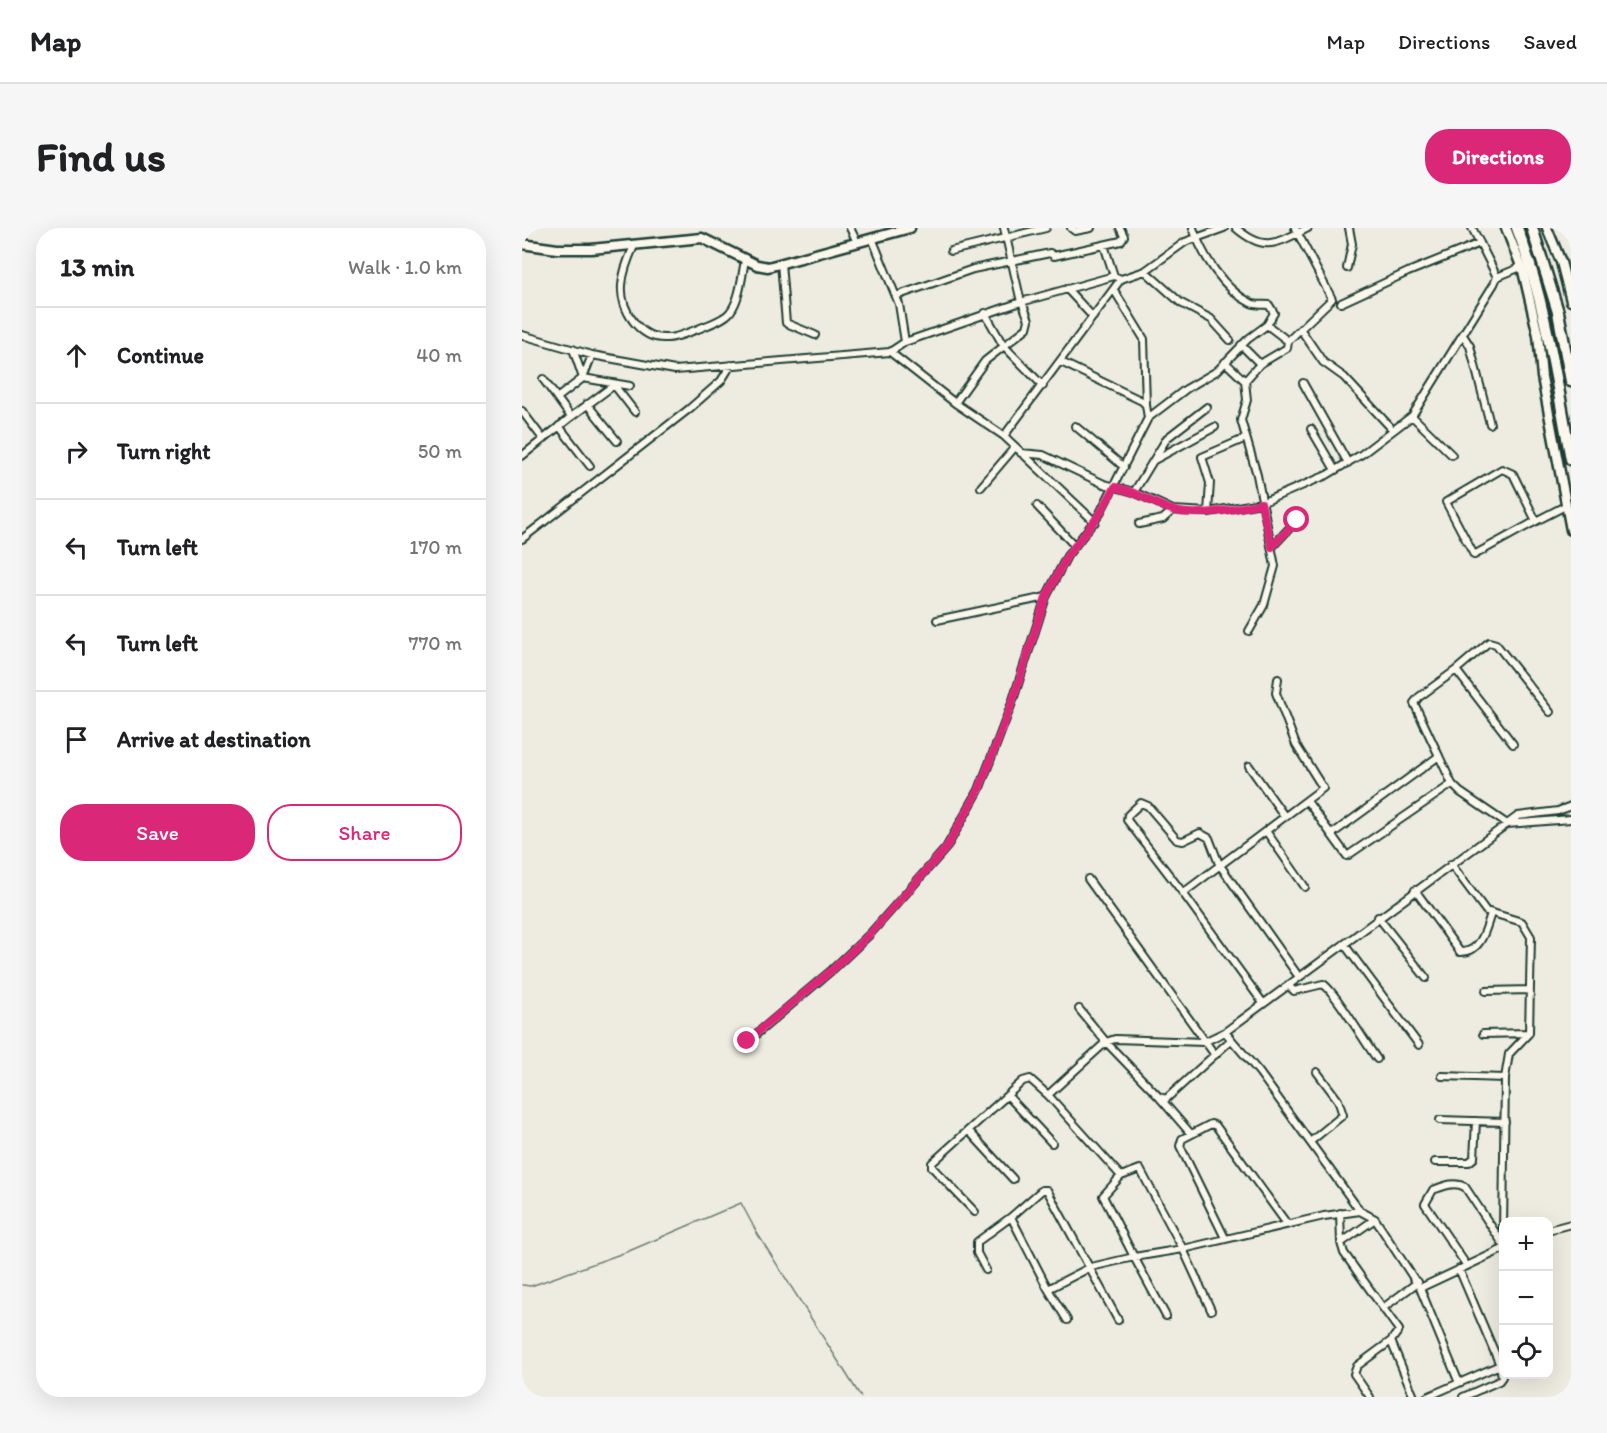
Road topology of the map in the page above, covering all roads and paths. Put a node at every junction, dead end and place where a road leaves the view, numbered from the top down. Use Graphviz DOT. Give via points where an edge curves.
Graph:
graph roads {
  1 [pos="850,228"];
  2 [pos="910,228"];
  3 [pos="1004,228"];
  4 [pos="1046,228"];
  5 [pos="1071,228"];
  6 [pos="1090,228"];
  7 [pos="1120,228"];
  8 [pos="1193,228"];
  9 [pos="1224,228"];
  10 [pos="1236,228"];
  11 [pos="1308,228"];
  12 [pos="1349,228"];
  13 [pos="1472,228"];
  14 [pos="1506,228"];
  15 [pos="1517,228"];
  16 [pos="1532,228"];
  17 [pos="1547,228"];
  18 [pos="1296,230"];
  19 [pos="872,237"];
  20 [pos="1006,237"];
  21 [pos="1197,240"];
  22 [pos="857,242"];
  23 [pos="1480,243"];
  24 [pos="522,244"];
  25 [pos="1104,245"];
  26 [pos="634,246"];
  27 [pos="951,250"];
  28 [pos="745,260"];
  29 [pos="1011,260"];
  30 [pos="781,263"];
  31 [pos="1521,267"];
  32 [pos="1347,268"];
  33 [pos="1145,271"];
  34 [pos="1497,276"];
  35 [pos="1118,278"];
  36 [pos="1067,289"];
  37 [pos="1114,290"];
  38 [pos="896,296"];
  39 [pos="1571,301"];
  40 [pos="1022,302"];
  41 [pos="1341,303"];
  42 [pos="985,313"];
  43 [pos="1093,317"];
  44 [pos="1267,325"];
  45 [pos="1301,330"];
  46 [pos="815,334"];
  47 [pos="522,335"];
  48 [pos="1463,335"];
  49 [pos="1230,340"];
  50 [pos="1288,341"];
  51 [pos="905,342"];
  52 [pos="1003,345"];
  53 [pos="1241,345"];
  54 [pos="573,348"];
  55 [pos="890,352"];
  56 [pos="592,355"];
  57 [pos="1061,362"];
  58 [pos="1225,362"];
  59 [pos="1260,364"];
  60 [pos="731,365"];
  61 [pos="583,378"];
  62 [pos="543,380"];
  63 [pos="1245,381"];
  64 [pos="1571,381"];
  65 [pos="1303,383"];
  66 [pos="615,385"];
  67 [pos="630,386"];
  68 [pos="1042,386"];
  69 [pos="557,398"];
  70 [pos="955,403"];
  71 [pos="587,404"];
  72 [pos="1146,405"];
  73 [pos="1207,407"];
  74 [pos="522,411"];
  75 [pos="635,412"];
  76 [pos="1412,416"];
  77 [pos="571,417"];
  78 [pos="1148,418"];
  79 [pos="1490,424"];
  80 [pos="559,426"];
  81 [pos="1075,426"];
  82 [pos="1215,427"];
  83 [pos="1311,429"];
  84 [pos="1393,430"];
  85 [pos="1004,435"];
  86 [pos="1246,438"];
  87 [pos="543,439"];
  88 [pos="617,441"];
  89 [pos="1016,447"];
  90 [pos="1021,453"];
  91 [pos="1452,455"];
  92 [pos="522,456"];
  93 [pos="1571,459"];
  94 [pos="1154,460"];
  95 [pos="1348,463"];
  96 [pos="590,466"];
  97 [pos="1124,467"];
  98 [pos="1335,470"];
  99 [pos="981,487"];
  100 [pos="1115,487"];
  101 [pos="1134,492"];
  102 [pos="1261,503"];
  103 [pos="1567,505"];
  104 [pos="1037,506"];
  105 [pos="1173,510"];
  106 [pos="1208,512"];
  107 [pos="1297,520"];
  108 [pos="1536,521"];
  109 [pos="1095,522"];
  110 [pos="1139,524"];
  111 [pos="1571,530"];
  112 [pos="522,539"];
  113 [pos="1076,546"];
  114 [pos="1272,547"];
  115 [pos="1046,597"];
  116 [pos="937,620"];
  117 [pos="1249,631"];
  118 [pos="1456,670"];
  119 [pos="1278,679"];
  120 [pos="1550,712"];
  121 [pos="1513,744"];
  122 [pos="1439,756"];
  123 [pos="1249,766"];
  124 [pos="1452,784"];
  125 [pos="1307,801"];
  126 [pos="1571,806"];
  127 [pos="1285,817"];
  128 [pos="1571,819"];
  129 [pos="1507,824"];
  130 [pos="1266,831"];
  131 [pos="1332,834"];
  132 [pos="1219,864"];
  133 [pos="1451,864"];
  134 [pos="1088,879"];
  135 [pos="1305,887"];
  136 [pos="1415,890"];
  137 [pos="1183,893"];
  138 [pos="1491,913"];
  139 [pos="1378,917"];
  140 [pos="1344,944"];
  141 [pos="1299,976"];
  142 [pos="1426,978"];
  143 [pos="1288,985"];
  144 [pos="1530,990"];
  145 [pos="1486,991"];
  146 [pos="1263,1003"];
  147 [pos="1079,1009"];
  148 [pos="1225,1032"];
  149 [pos="1529,1033"];
  150 [pos="1483,1034"];
  151 [pos="1231,1040"];
  152 [pos="747,1041"];
  153 [pos="1106,1042"];
  154 [pos="1204,1042"];
  155 [pos="1419,1045"];
  156 [pos="1215,1055"];
  157 [pos="1377,1059"];
  158 [pos="1317,1072"];
  159 [pos="1442,1077"];
  160 [pos="1505,1078"];
  161 [pos="1048,1095"];
  162 [pos="1008,1096"];
  163 [pos="1159,1097"];
  164 [pos="1440,1120"];
  165 [pos="1476,1121"];
  166 [pos="1505,1122"];
  167 [pos="969,1131"];
  168 [pos="1191,1134"];
  169 [pos="1310,1142"];
  170 [pos="1052,1143"];
  171 [pos="1435,1162"];
  172 [pos="1121,1176"];
  173 [pos="1013,1179"];
  174 [pos="975,1212"];
  175 [pos="1360,1212"];
  176 [pos="1337,1214"];
  177 [pos="1011,1217"];
  178 [pos="1503,1217"];
  179 [pos="1375,1219"];
  180 [pos="1287,1224"];
  181 [pos="1571,1224"];
  182 [pos="1553,1229"];
  183 [pos="1226,1238"];
  184 [pos="1499,1238"];
  185 [pos="1341,1243"];
  186 [pos="1183,1249"];
  187 [pos="1499,1252"];
  188 [pos="1134,1257"];
  189 [pos="1467,1266"];
  190 [pos="1091,1267"];
  191 [pos="1459,1269"];
  192 [pos="986,1270"];
  193 [pos="1419,1285"];
  194 [pos="1047,1289"];
  195 [pos="1383,1308"];
  196 [pos="1211,1310"];
  197 [pos="1166,1316"];
  198 [pos="1067,1320"];
  199 [pos="1118,1320"];
  200 [pos="1390,1341"];
  201 [pos="1499,1363"];
  202 [pos="1499,1365"];
  203 [pos="1478,1375"];
  204 [pos="1499,1379"];
  205 [pos="1459,1383"];
  206 [pos="1483,1388"];
  207 [pos="1442,1394"];
  208 [pos="1370,1397"];
  209 [pos="1414,1397"];
  210 [pos="1427,1397"];
  211 [pos="1463,1397"];
  1 -- 22 [label="street"];
  2 -- 19 [label="main road"];
  3 -- 20 [label="street"];
  4 -- 20 [label="street"];
  5 -- 6 [label="street"];
  7 -- 25 [label="street" via="1123,239"];
  8 -- 21 [label="street"];
  9 -- 21 [label="street"];
  10 -- 18 [label="street" via="1256,243 1271,243"];
  11 -- 18 [label="street"];
  12 -- 32 [label="street" via="1352,244"];
  13 -- 23 [label="street"];
  14 -- 31 [label="main road"];
  15 -- 93 [label="highway" via="1538,293"];
  16 -- 64 [label="highway" via="1558,312"];
  17 -- 39 [label="main road"];
  18 -- 45 [label="street" via="1332,298"];
  19 -- 22 [label="main road"];
  19 -- 38 [label="street"];
  20 -- 27 [label="street"];
  20 -- 29 [label="street"];
  21 -- 33 [label="street" via="1185,242"];
  21 -- 44 [label="street" via="1227,284 1250,303 1269,305 1274,312"];
  22 -- 30 [label="main road"];
  23 -- 34 [label="street"];
  23 -- 41 [label="street"];
  24 -- 26 [label="main road" via="557,249"];
  25 -- 29 [label="street"];
  25 -- 35 [label="street"];
  26 -- 28 [label="main road" via="702,238"];
  26 -- 28 [label="street" via="621,289 638,327 657,338 669,338 728,315 734,306"];
  28 -- 30 [label="main road" via="768,267"];
  29 -- 38 [label="street"];
  29 -- 40 [label="street"];
  30 -- 46 [label="street" via="784,320 788,326"];
  31 -- 34 [label="street"];
  31 -- 103 [label="main road" via="1538,335 1542,377"];
  33 -- 35 [label="street"];
  33 -- 49 [label="street" via="1181,303 1211,319"];
  34 -- 48 [label="street"];
  35 -- 36 [label="street"];
  35 -- 37 [label="street"];
  36 -- 40 [label="street"];
  36 -- 43 [label="street"];
  37 -- 43 [label="street"];
  37 -- 72 [label="street" via="1144,339"];
  38 -- 51 [label="street"];
  40 -- 42 [label="street"];
  40 -- 52 [label="street" via="1029,323"];
  42 -- 51 [label="street"];
  42 -- 52 [label="street"];
  43 -- 57 [label="street"];
  44 -- 50 [label="street"];
  44 -- 53 [label="street"];
  45 -- 50 [label="street"];
  45 -- 84 [label="street" via="1323,362 1344,378"];
  47 -- 54 [label="street"];
  48 -- 76 [label="street"];
  48 -- 79 [label="street" via="1470,346"];
  50 -- 59 [label="street" via="1287,348"];
  51 -- 55 [label="street"];
  52 -- 68 [label="street"];
  52 -- 70 [label="street" via="981,366"];
  53 -- 58 [label="street"];
  53 -- 59 [label="street"];
  54 -- 56 [label="street"];
  54 -- 61 [label="street"];
  55 -- 60 [label="street"];
  55 -- 70 [label="street"];
  56 -- 60 [label="street" via="675,370"];
  56 -- 61 [label="street"];
  57 -- 68 [label="street"];
  57 -- 72 [label="street"];
  58 -- 63 [label="street"];
  58 -- 78 [label="street"];
  59 -- 63 [label="street"];
  60 -- 112 [label="street" via="721,381 689,409"];
  61 -- 66 [label="street"];
  61 -- 69 [label="street"];
  62 -- 69 [label="street"];
  63 -- 86 [label="street" via="1247,400 1241,420"];
  65 -- 95 [label="street"];
  66 -- 67 [label="street"];
  66 -- 71 [label="street"];
  66 -- 75 [label="street"];
  68 -- 85 [label="street"];
  69 -- 77 [label="street"];
  70 -- 85 [label="street"];
  71 -- 77 [label="street"];
  71 -- 88 [label="street"];
  72 -- 78 [label="street"];
  73 -- 94 [label="street" via="1172,433"];
  74 -- 87 [label="street"];
  76 -- 84 [label="street"];
  76 -- 91 [label="street"];
  77 -- 80 [label="street"];
  78 -- 97 [label="street"];
  80 -- 87 [label="street"];
  80 -- 96 [label="street"];
  81 -- 97 [label="street"];
  82 -- 94 [label="street"];
  83 -- 98 [label="street"];
  84 -- 95 [label="street"];
  85 -- 89 [label="street"];
  86 -- 102 [label="street"];
  86 -- 106 [label="street" via="1202,457 1210,483"];
  87 -- 92 [label="street"];
  89 -- 90 [label="street"];
  89 -- 99 [label="street"];
  90 -- 100 [label="street" via="1043,456"];
  90 -- 109 [label="street"];
  94 -- 101 [label="street"];
  95 -- 98 [label="street"];
  97 -- 100 [label="street"];
  98 -- 102 [label="street"];
  100 -- 101 [label="street"];
  100 -- 109 [label="street"];
  101 -- 105 [label="street"];
  102 -- 106 [label="street"];
  102 -- 114 [label="street"];
  103 -- 108 [label="street"];
  103 -- 111 [label="main road"];
  104 -- 113 [label="street"];
  105 -- 106 [label="street"];
  105 -- 110 [label="street" via="1163,519"];
  107 -- 114 [label="street"];
  108 -- 108 [label="street" via="1513,474 1507,470 1498,471 1446,502 1474,555"];
  109 -- 113 [label="street"];
  113 -- 115 [label="street"];
  114 -- 117 [label="street" via="1273,581"];
  115 -- 116 [label="street"];
  115 -- 152 [label="street" via="979,790 946,848 870,934"];
  118 -- 120 [label="street" via="1494,642"];
  118 -- 121 [label="street"];
  118 -- 122 [label="street" via="1414,703"];
  119 -- 125 [label="street" via="1276,693 1296,745 1323,788"];
  122 -- 124 [label="street"];
  122 -- 131 [label="street"];
  123 -- 127 [label="street"];
  124 -- 129 [label="street"];
  124 -- 131 [label="street" via="1347,856"];
  125 -- 127 [label="street"];
  125 -- 131 [label="street"];
  126 -- 129 [label="street" via="1518,816"];
  127 -- 130 [label="street"];
  128 -- 129 [label="street"];
  129 -- 133 [label="street"];
  130 -- 132 [label="street"];
  130 -- 135 [label="street"];
  132 -- 137 [label="street"];
  132 -- 137 [label="street" via="1209,838 1200,833 1177,840 1141,803 1127,820"];
  132 -- 141 [label="street"];
  133 -- 136 [label="street"];
  133 -- 138 [label="street"];
  134 -- 154 [label="street"];
  136 -- 138 [label="street" via="1460,952 1467,952 1481,941"];
  136 -- 139 [label="street"];
  137 -- 146 [label="street"];
  138 -- 144 [label="street" via="1522,922 1528,929"];
  139 -- 140 [label="street"];
  139 -- 142 [label="street"];
  140 -- 141 [label="street"];
  140 -- 155 [label="street"];
  141 -- 143 [label="street"];
  143 -- 146 [label="street"];
  143 -- 157 [label="street" via="1294,991 1323,984 1333,991"];
  144 -- 145 [label="street"];
  144 -- 149 [label="street"];
  146 -- 148 [label="street"];
  147 -- 153 [label="street"];
  148 -- 151 [label="street"];
  148 -- 154 [label="street"];
  149 -- 150 [label="street"];
  149 -- 160 [label="street" via="1509,1054"];
  151 -- 156 [label="street"];
  151 -- 169 [label="street"];
  153 -- 154 [label="street"];
  153 -- 161 [label="street"];
  153 -- 163 [label="street"];
  154 -- 156 [label="street"];
  156 -- 163 [label="street" via="1170,1098"];
  158 -- 169 [label="street" via="1344,1115"];
  159 -- 160 [label="street"];
  160 -- 166 [label="street"];
  161 -- 162 [label="street" via="1027,1078"];
  161 -- 172 [label="street"];
  162 -- 167 [label="street"];
  162 -- 170 [label="street"];
  163 -- 168 [label="street"];
  164 -- 165 [label="street"];
  165 -- 166 [label="street"];
  165 -- 171 [label="street" via="1474,1158"];
  166 -- 178 [label="street"];
  167 -- 173 [label="street"];
  167 -- 174 [label="street" via="935,1159 932,1167"];
  168 -- 180 [label="street" via="1211,1124 1216,1126"];
  168 -- 183 [label="street" via="1182,1139 1181,1151"];
  169 -- 175 [label="street"];
  172 -- 186 [label="street" via="1140,1169"];
  172 -- 188 [label="street" via="1103,1196"];
  175 -- 176 [label="street"];
  175 -- 179 [label="street"];
  176 -- 180 [label="street"];
  176 -- 185 [label="street"];
  177 -- 190 [label="street" via="1047,1190"];
  177 -- 192 [label="street" via="977,1242 977,1252"];
  177 -- 194 [label="street"];
  179 -- 185 [label="street"];
  179 -- 193 [label="street"];
  180 -- 183 [label="street"];
  181 -- 182 [label="street"];
  183 -- 186 [label="street"];
  184 -- 189 [label="street" via="1465,1187 1447,1185 1433,1190 1425,1204"];
  185 -- 195 [label="street"];
  186 -- 188 [label="street"];
  186 -- 196 [label="street"];
  187 -- 189 [label="street"];
  188 -- 190 [label="street"];
  188 -- 197 [label="street"];
  189 -- 191 [label="street"];
  190 -- 194 [label="street"];
  190 -- 199 [label="street"];
  191 -- 193 [label="street"];
  191 -- 201 [label="street"];
  193 -- 195 [label="street"];
  193 -- 205 [label="street"];
  194 -- 198 [label="street"];
  195 -- 200 [label="street" via="1399,1330"];
  200 -- 208 [label="street" via="1357,1366 1354,1374"];
  200 -- 209 [label="street"];
  202 -- 203 [label="street"];
  203 -- 205 [label="street"];
  203 -- 206 [label="street"];
  204 -- 206 [label="street"];
  205 -- 207 [label="street"];
  206 -- 211 [label="street"];
  207 -- 210 [label="street"];
}
